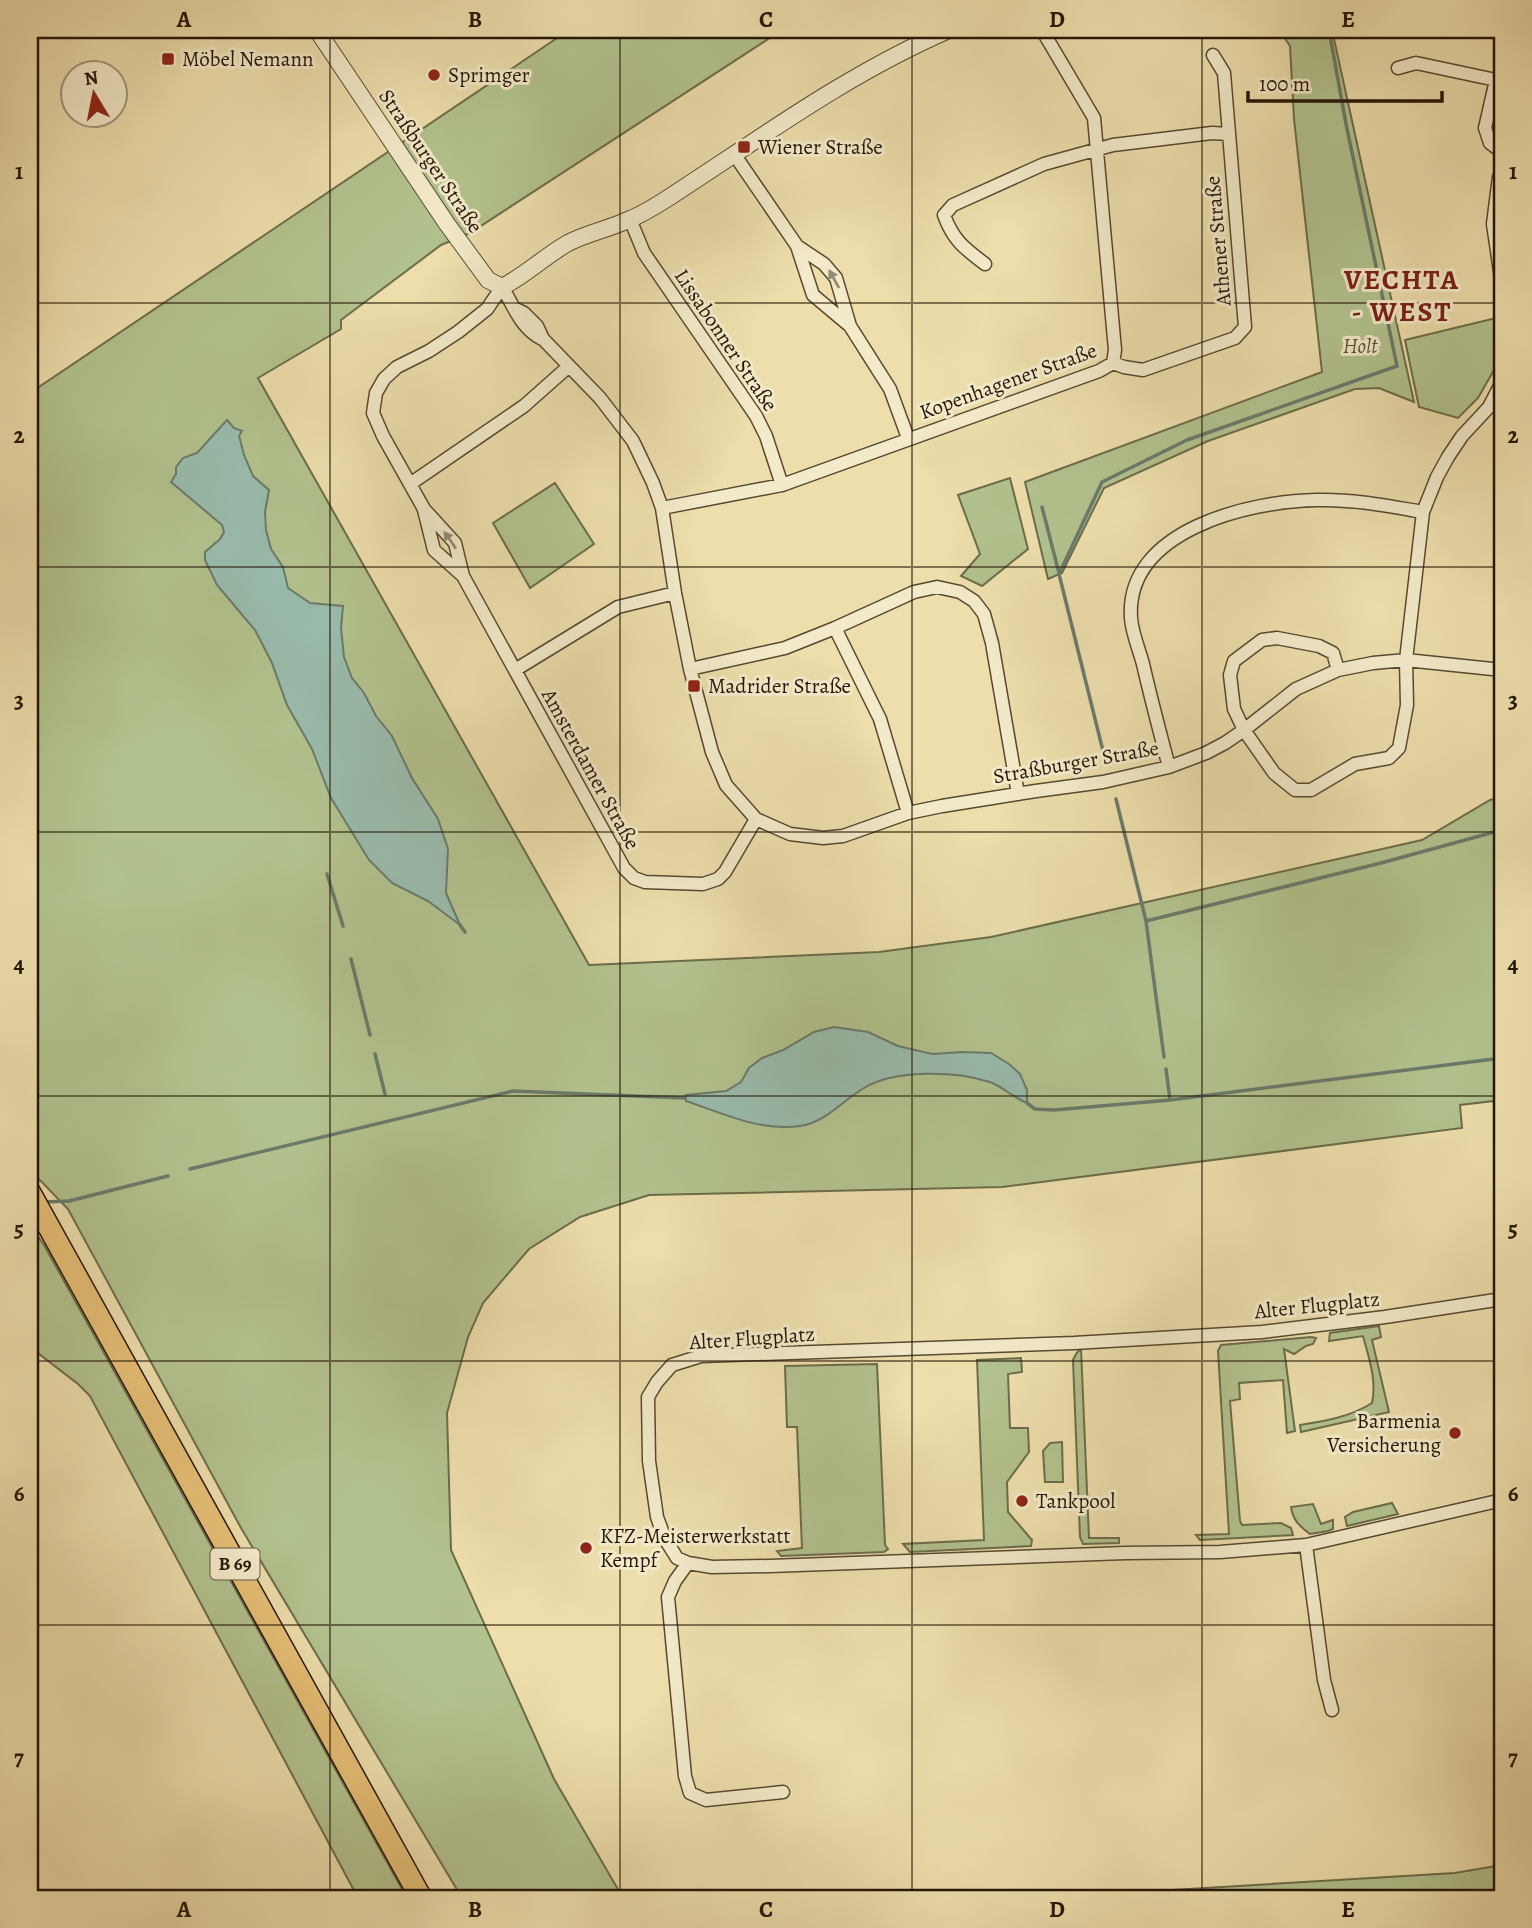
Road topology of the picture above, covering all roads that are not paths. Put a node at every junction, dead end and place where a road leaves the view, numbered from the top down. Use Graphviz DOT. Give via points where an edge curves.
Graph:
graph roads {
  1 [pos="317,30"];
  2 [pos="948,30"];
  3 [pos="1041,30"];
  4 [pos="1213,55"];
  5 [pos="1398,68"];
  6 [pos="1228,134"];
  7 [pos="1098,150"];
  8 [pos="1502,152"];
  9 [pos="734,154"];
  10 [pos="1502,171"];
  11 [pos="630,219"];
  12 [pos="797,246"];
  13 [pos="985,264"];
  14 [pos="1502,285"];
  15 [pos="502,287"];
  16 [pos="850,326"];
  17 [pos="1113,363"];
  18 [pos="568,367"];
  19 [pos="1502,382"];
  20 [pos="908,438"];
  21 [pos="410,484"];
  22 [pos="782,485"];
  23 [pos="662,508"];
  24 [pos="424,509"];
  25 [pos="1423,512"];
  26 [pos="463,576"];
  27 [pos="675,593"];
  28 [pos="835,628"];
  29 [pos="1406,660"];
  30 [pos="690,669"];
  31 [pos="515,670"];
  32 [pos="1338,670"];
  33 [pos="1502,670"];
  34 [pos="1244,730"];
  35 [pos="1169,767"];
  36 [pos="1018,794"];
  37 [pos="908,813"];
  38 [pos="756,820"];
  39 [pos="30,1193"];
  40 [pos="1502,1299"];
  41 [pos="1502,1500"];
  42 [pos="1306,1545"];
  43 [pos="688,1563"];
  44 [pos="1332,1710"];
  45 [pos="783,1792"];
  46 [pos="421,1898"];
  1 -- 15 [label="street, Straßburger Straße" via="447,224 488,280"];
  2 -- 9 [label="street" via="819,97"];
  3 -- 7 [label="street, Kopenhagener Straße" via="1094,118"];
  4 -- 6 [label="street, Athener Straße" via="1224,73"];
  5 -- 8 [label="street" via="1416,63 1496,80 1485,128 1490,143"];
  6 -- 7 [label="street"];
  6 -- 17 [label="street, Athener Straße" via="1245,327 1235,338 1143,370"];
  7 -- 13 [label="street" via="1044,164 953,205 944,215 948,226 961,246"];
  7 -- 17 [label="street, Kopenhagener Straße"];
  9 -- 11 [label="street"];
  9 -- 12 [label="street"];
  10 -- 14 [label="street" via="1493,224"];
  11 -- 15 [label="street" via="572,242"];
  11 -- 22 [label="street, Lissabonner Straße" via="644,253 756,416"];
  12 -- 16 [label="street" via="813,295"];
  16 -- 12 [label="street, one-way" via="836,278"];
  15 -- 18 [label="street, Straßburger Straße"];
  15 -- 21 [label="street, Amsterdamer Straße" via="486,309 429,351 397,367 376,393 373,413"];
  16 -- 20 [label="street" via="890,389"];
  17 -- 20 [label="street, Kopenhagener Straße"];
  18 -- 21 [label="street" via="524,406"];
  18 -- 23 [label="street, Straßburger Straße" via="600,398 633,441"];
  19 -- 25 [label="street" via="1489,407 1448,457"];
  20 -- 22 [label="street, Kopenhagener Straße"];
  21 -- 24 [label="street, Amsterdamer Straße"];
  22 -- 23 [label="street, Kopenhagener Straße"];
  23 -- 27 [label="street, Straßburger Straße"];
  26 -- 24 [label="street, Amsterdamer Straße, one-way" via="455,543"];
  24 -- 26 [label="street, Amsterdamer Straße" via="434,550"];
  25 -- 29 [label="street"];
  25 -- 35 [label="street" via="1370,503 1288,502 1221,517 1159,549 1133,592 1131,618"];
  26 -- 31 [label="street, Amsterdamer Straße"];
  27 -- 30 [label="street, Straßburger Straße"];
  27 -- 31 [label="street" via="618,607"];
  28 -- 30 [label="street" via="785,648"];
  28 -- 36 [label="street" via="914,592 937,587 974,601 984,614 992,643"];
  28 -- 37 [label="street" via="880,719"];
  29 -- 32 [label="street, Straßburger Straße"];
  29 -- 33 [label="street, Straßburger Straße"];
  29 -- 34 [label="street" via="1407,705 1399,748 1389,758 1355,764 1311,790 1295,790 1273,773"];
  30 -- 38 [label="street, Straßburger Straße" via="712,752 726,785"];
  31 -- 38 [label="street, Amsterdamer Straße" via="624,868 634,878 703,884 718,879"];
  32 -- 34 [label="street, Straßburger Straße" via="1296,689"];
  32 -- 34 [label="street" via="1333,653 1319,646 1277,638 1262,640 1234,660 1230,676 1234,709"];
  34 -- 35 [label="street, Straßburger Straße" via="1206,753"];
  35 -- 36 [label="street, Straßburger Straße"];
  36 -- 37 [label="street, Straßburger Straße"];
  37 -- 38 [label="street, Straßburger Straße" via="843,836 823,838 790,834"];
  39 -- 46 [label="main road, B 69"];
  40 -- 43 [label="street, Alter Flugplatz" via="1262,1332 701,1356 672,1365 648,1397 649,1461 665,1539 677,1558"];
  41 -- 42 [label="street"];
  42 -- 43 [label="street" via="1220,1552 783,1566"];
  42 -- 44 [label="street"];
  43 -- 45 [label="street" via="668,1597 690,1793 706,1800"];
}
